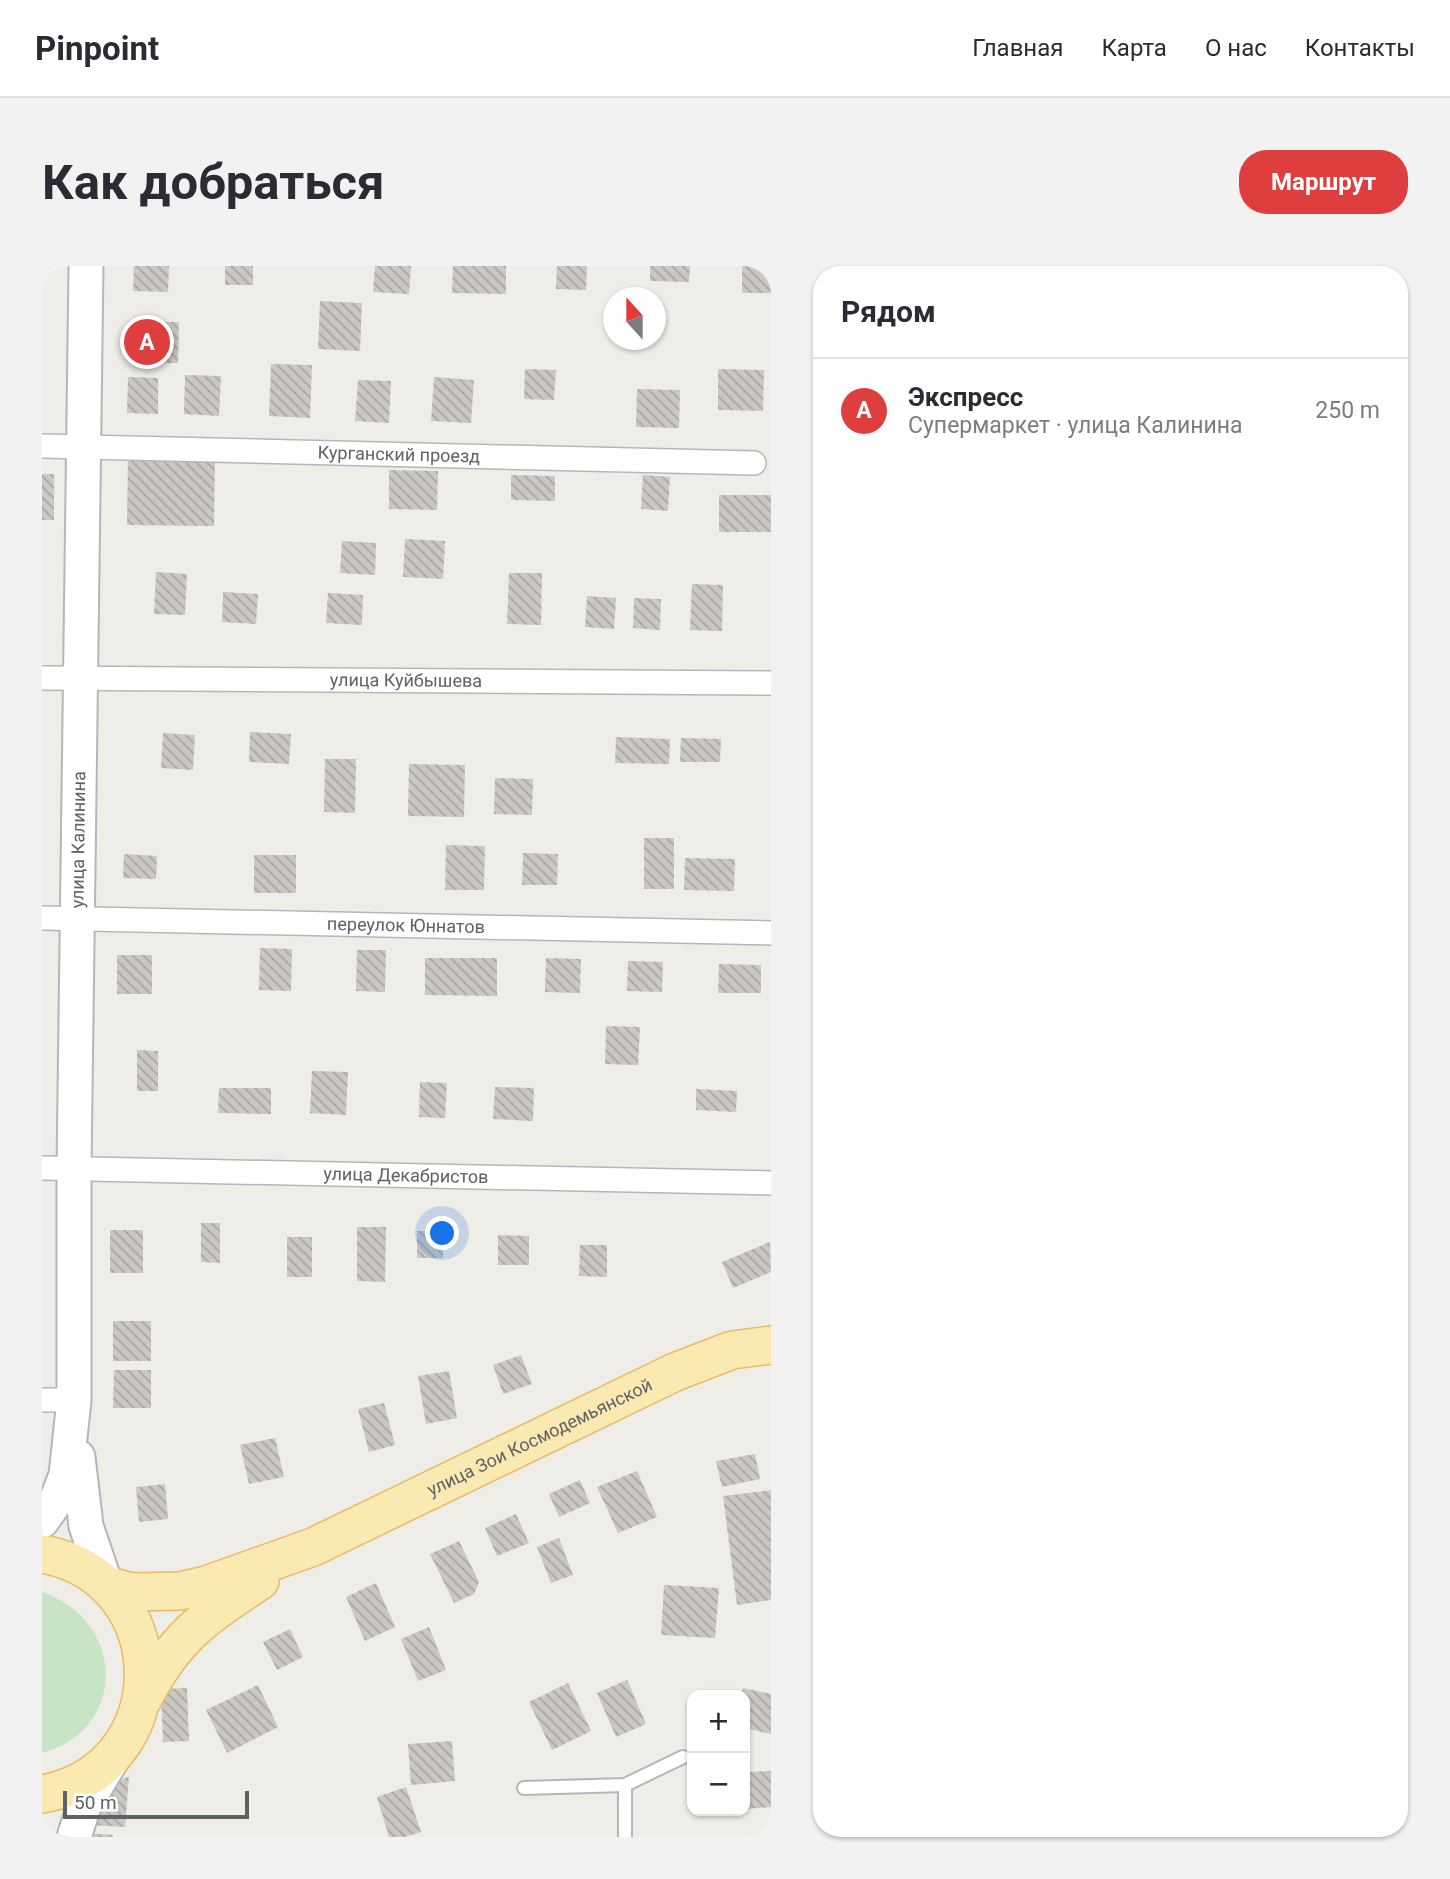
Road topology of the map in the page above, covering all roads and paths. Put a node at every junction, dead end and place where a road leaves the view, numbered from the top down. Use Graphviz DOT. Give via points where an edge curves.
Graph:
graph roads {
  1 [pos="86,266"];
  2 [pos="42,446"];
  3 [pos="83,447"];
  4 [pos="754,463"];
  5 [pos="42,678"];
  6 [pos="81,678"];
  7 [pos="771,683"];
  8 [pos="42,918"];
  9 [pos="78,918"];
  10 [pos="771,933"];
  11 [pos="58,1169"];
  12 [pos="771,1183"];
  13 [pos="764,1342"];
  14 [pos="63,1404"];
  15 [pos="42,1521"];
  16 [pos="313,1547"];
  17 [pos="42,1554"];
  18 [pos="106,1586"];
  19 [pos="139,1707"];
  20 [pos="124,1740"];
  21 [pos="683,1757"];
  22 [pos="625,1785"];
  23 [pos="524,1788"];
  24 [pos="42,1794"];
  25 [pos="74,1837"];
  26 [pos="625,1837"];
  1 -- 3 [label="street, улица Калинина"];
  2 -- 3 [label="street, Курганский проезд"];
  3 -- 4 [label="street, Курганский проезд"];
  3 -- 6 [label="street, улица Калинина"];
  5 -- 6 [label="street, улица Куйбышева"];
  6 -- 7 [label="street, улица Куйбышева"];
  6 -- 9 [label="street, улица Калинина"];
  8 -- 9 [label="street, переулок Юннатов"];
  9 -- 10 [label="street, переулок Юннатов"];
  9 -- 11 [label="street, улица Калинина"];
  11 -- 12 [label="street, улица Декабристов"];
  11 -- 14 [label="street, улица Калинина"];
  13 -- 16 [label="main road, улица Зои Космодемьянской" via="675,1372"];
  14 -- 15 [label="street, улица Калинина" via="66,1475"];
  14 -- 18 [label="street, улица Калинина" via="82,1507"];
  16 -- 18 [label="main road, улица Зои Космодемьянской" via="180,1591 131,1592"];
  16 -- 19 [label="main road, улица Зои Космодемьянской" via="197,1625 167,1657"];
  17 -- 18 [label="main road" via="69,1561"];
  18 -- 19 [label="main road" via="127,1611 140,1642 144,1674"];
  19 -- 20 [label="main road"];
  20 -- 24 [label="main road" via="93,1773"];
  20 -- 25 [label="street" via="84,1806"];
  21 -- 22 [label="lane"];
  22 -- 23 [label="lane"];
  22 -- 26 [label="lane"];
}
